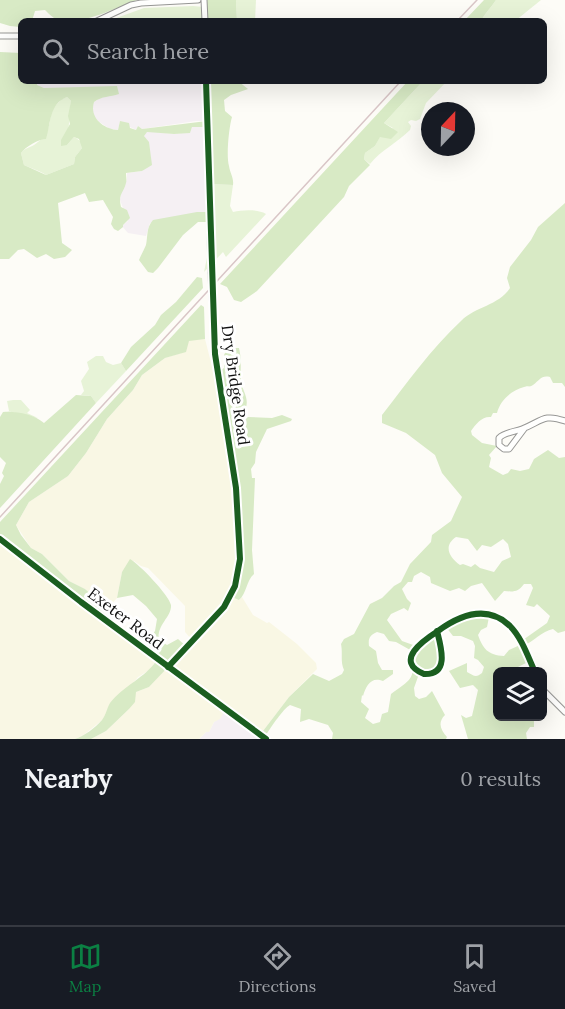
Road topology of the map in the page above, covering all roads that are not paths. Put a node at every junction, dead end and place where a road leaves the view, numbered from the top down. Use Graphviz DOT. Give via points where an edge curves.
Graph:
graph roads {
  1 [pos="198,0"];
  2 [pos="204,0"];
  3 [pos="104,18"];
  4 [pos="205,18"];
  5 [pos="0,36"];
  6 [pos="18,36"];
  7 [pos="206,84"];
  8 [pos="565,421"];
  9 [pos="524,429"];
  10 [pos="0,539"];
  11 [pos="437,631"];
  12 [pos="168,667"];
  13 [pos="533,667"];
  14 [pos="547,693"];
  15 [pos="565,712"];
  16 [pos="266,739"];
  1 -- 3 [label="street" via="141,3"];
  2 -- 4 [label="street"];
  5 -- 6 [label="street"];
  7 -- 12 [label="street, Dry Bridge Road, bridge" via="216,366 236,488 240,558 235,586 224,607"];
  8 -- 9 [label="street" via="549,417"];
  9 -- 9 [label="street" via="500,436 500,447 512,447"];
  10 -- 12 [label="street, Exeter Road"];
  11 -- 11 [label="street" via="412,653 414,667 424,674 434,672 442,664"];
  11 -- 13 [label="street" via="466,615 494,616 516,633"];
  12 -- 16 [label="street, Exeter Road"];
  14 -- 15 [label="street"];
}
